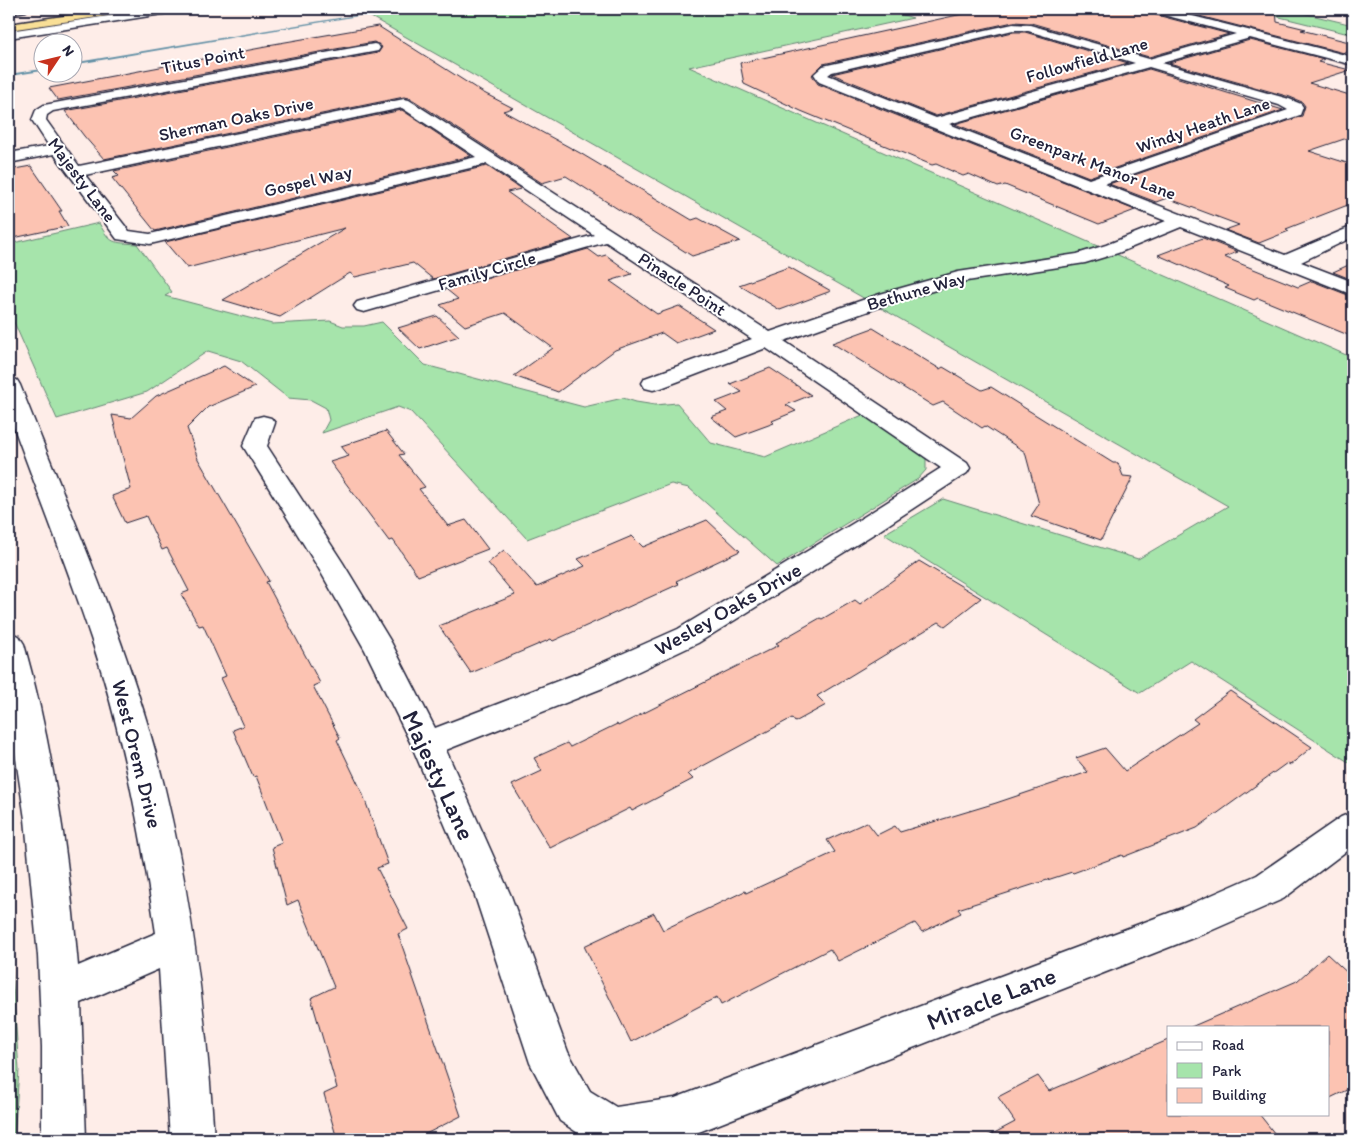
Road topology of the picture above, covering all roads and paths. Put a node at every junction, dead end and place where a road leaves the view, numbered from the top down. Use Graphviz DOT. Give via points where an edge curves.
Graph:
graph roads {
  1 [pos="22,9"];
  2 [pos="86,9"];
  3 [pos="131,9"];
  4 [pos="175,9"];
  5 [pos="1152,9"];
  6 [pos="9,11"];
  7 [pos="9,20"];
  8 [pos="9,27"];
  9 [pos="1250,34"];
  10 [pos="9,35"];
  11 [pos="374,48"];
  12 [pos="1353,61"];
  13 [pos="1151,62"];
  14 [pos="404,103"];
  15 [pos="41,113"];
  16 [pos="935,123"];
  17 [pos="53,143"];
  18 [pos="9,144"];
  19 [pos="9,158"];
  20 [pos="490,158"];
  21 [pos="75,172"];
  22 [pos="1089,184"];
  23 [pos="1183,220"];
  24 [pos="1353,231"];
  25 [pos="609,236"];
  26 [pos="135,238"];
  27 [pos="1285,262"];
  28 [pos="1353,289"];
  29 [pos="364,306"];
  30 [pos="768,340"];
  31 [pos="654,382"];
  32 [pos="9,385"];
  33 [pos="263,423"];
  34 [pos="958,468"];
  35 [pos="9,644"];
  36 [pos="427,744"];
  37 [pos="1353,826"];
  38 [pos="177,943"];
  39 [pos="60,993"];
  40 [pos="612,1130"];
  41 [pos="64,1139"];
  42 [pos="192,1139"];
  1 -- 6 [label="street"];
  2 -- 7 [label="highway"];
  3 -- 8 [label="highway"];
  4 -- 10 [label="street"];
  5 -- 9 [label="street"];
  9 -- 12 [label="street"];
  9 -- 13 [label="street, Followfield Lane"];
  11 -- 15 [label="street, Titus Point" via="49,108"];
  13 -- 16 [label="street, Followfield Lane"];
  13 -- 16 [label="street, Greenpark Manor Lane" via="1026,27 1013,27 828,69 820,74 824,79"];
  13 -- 22 [label="street, Windy Heath Lane" via="1284,102 1296,107 1295,112"];
  14 -- 20 [label="street, Pinacle Point"];
  14 -- 21 [label="street, Sherman Oaks Drive"];
  15 -- 17 [label="street, Majesty Lane" via="39,120"];
  16 -- 22 [label="street, Greenpark Manor Lane"];
  17 -- 18 [label="street"];
  17 -- 19 [label="street"];
  17 -- 21 [label="street, Majesty Lane"];
  20 -- 25 [label="street, Pinacle Point"];
  20 -- 26 [label="street, Gospel Way" via="150,239"];
  21 -- 26 [label="street, Majesty Lane" via="123,235"];
  22 -- 23 [label="street, Greenpark Manor Lane"];
  23 -- 27 [label="street, Greenpark Manor Lane"];
  23 -- 30 [label="street, Bethune Way" via="1079,259 965,276 887,298"];
  24 -- 27 [label="street"];
  25 -- 29 [label="street, Family Circle"];
  25 -- 30 [label="street, Pinacle Point"];
  27 -- 28 [label="street, Greenpark Manor Lane"];
  30 -- 31 [label="street, Bethune Way"];
  30 -- 34 [label="street, Pinacle Point"];
  32 -- 38 [label="street, West Orem Drive" via="109,648 140,754"];
  33 -- 36 [label="street, Majesty Lane" via="255,446 333,569"];
  34 -- 36 [label="street, Wesley Oaks Drive" via="688,636 592,680"];
  35 -- 39 [label="street" via="19,681 42,815"];
  36 -- 40 [label="street, Majesty Lane" via="493,896 551,1063 575,1106"];
  37 -- 40 [label="street, Miracle Lane" via="1270,887 1195,920 675,1120"];
  38 -- 39 [label="street"];
  38 -- 42 [label="street, West Orem Drive"];
  39 -- 41 [label="street"];
}
